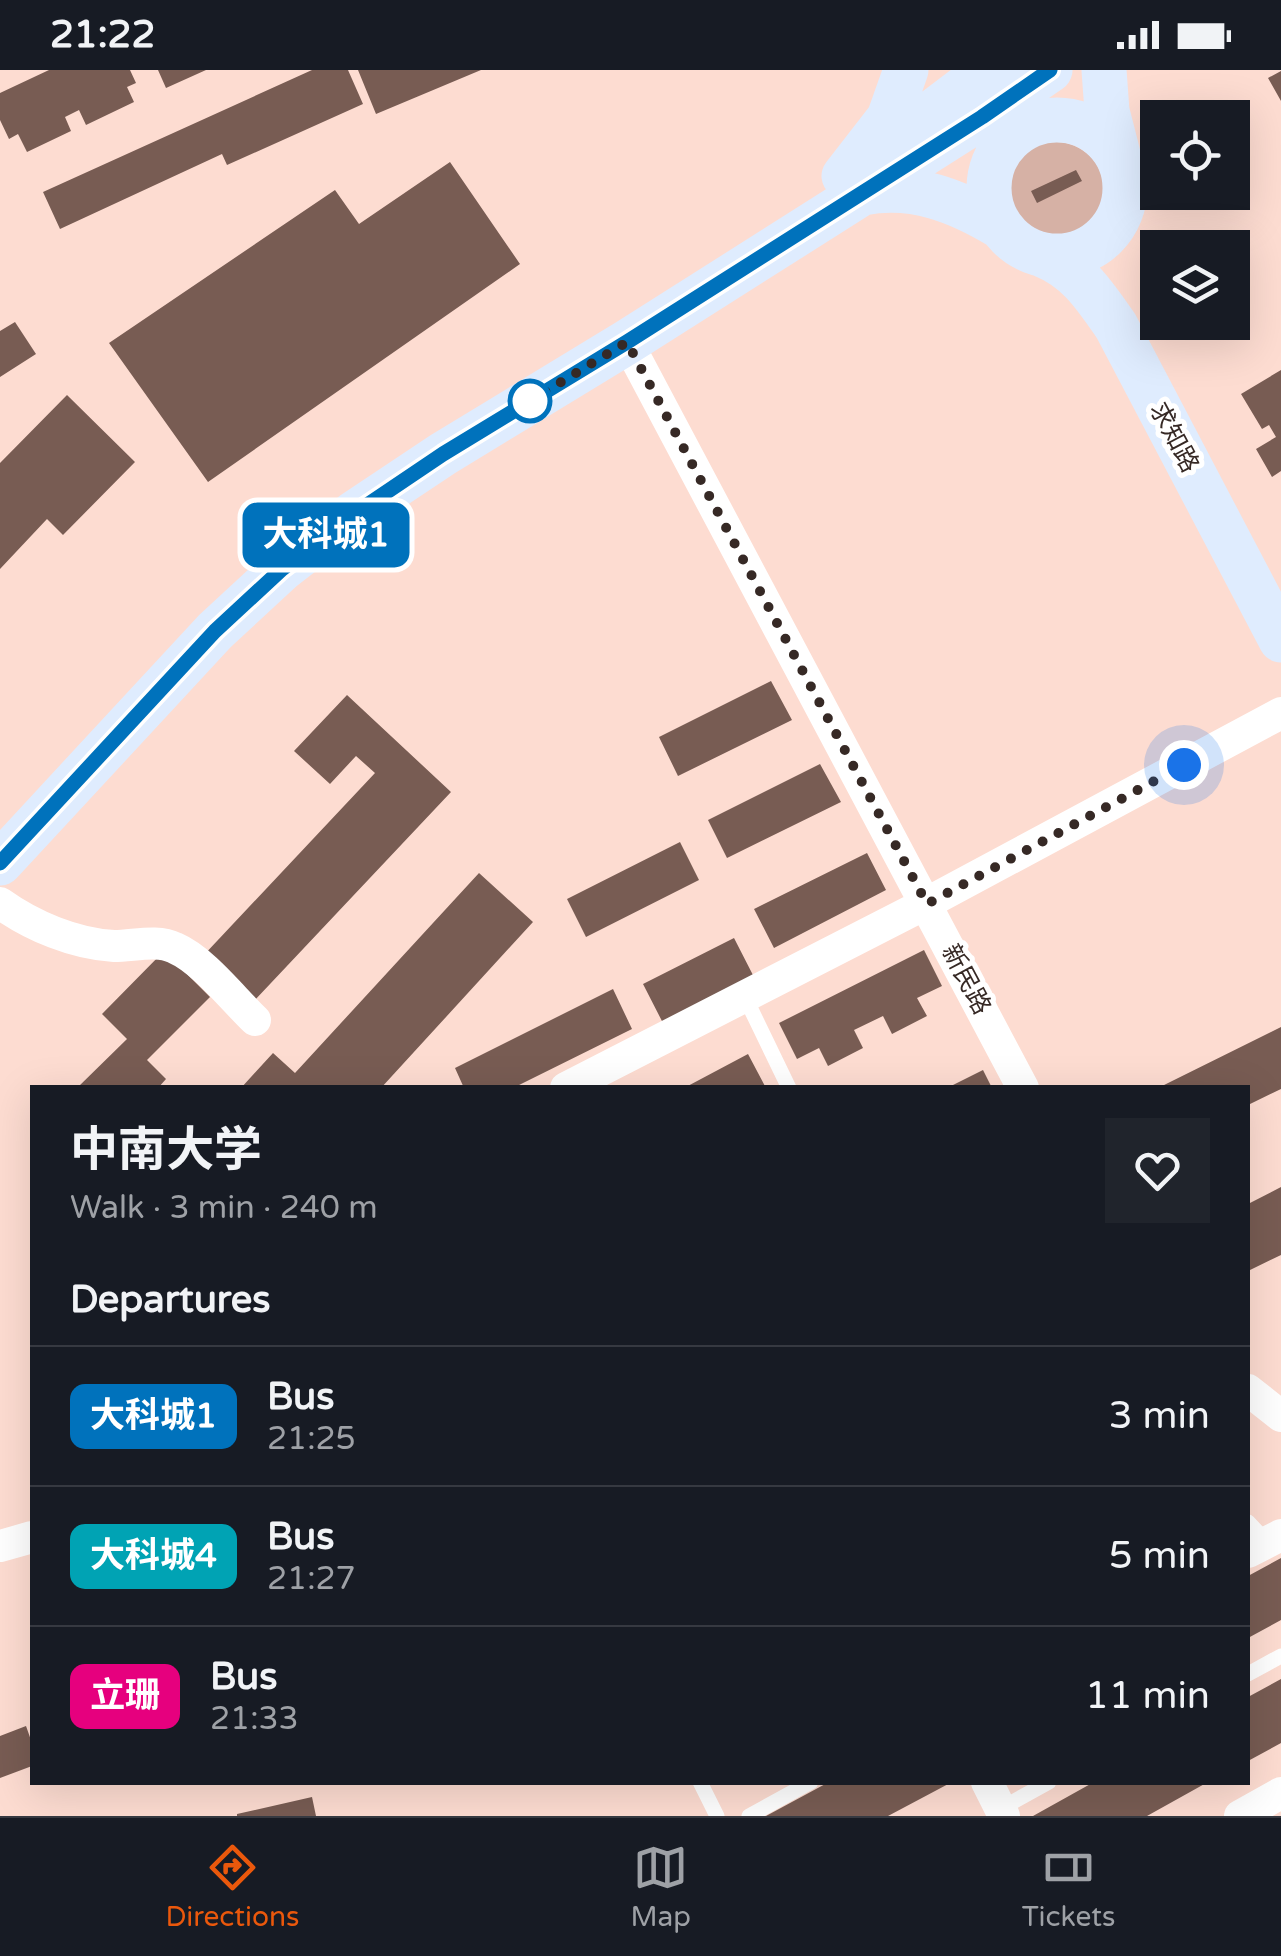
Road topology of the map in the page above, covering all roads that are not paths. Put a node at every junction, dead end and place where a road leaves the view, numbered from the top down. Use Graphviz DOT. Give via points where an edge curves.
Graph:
graph roads {
  1 [pos="906,70"];
  2 [pos="1104,70"];
  3 [pos="1038,74"];
  4 [pos="973,86"];
  5 [pos="1078,122"];
  6 [pos="1120,160"];
  7 [pos="992,166"];
  8 [pos="850,185"];
  9 [pos="1121,213"];
  10 [pos="1001,227"];
  11 [pos="1043,255"];
  12 [pos="627,342"];
  13 [pos="1281,603"];
  14 [pos="1281,640"];
  15 [pos="1281,713"];
  16 [pos="0,835"];
  17 [pos="0,863"];
  18 [pos="0,904"];
  19 [pos="927,904"];
  20 [pos="745,998"];
  21 [pos="255,1020"];
  22 [pos="572,1085"];
  23 [pos="788,1085"];
  24 [pos="1022,1085"];
  25 [pos="1250,1392"];
  26 [pos="1281,1416"];
  27 [pos="30,1538"];
  28 [pos="0,1546"];
  29 [pos="1281,1656"];
  30 [pos="1250,1673"];
  31 [pos="702,1785"];
  32 [pos="805,1785"];
  33 [pos="1041,1785"];
  34 [pos="1281,1793"];
  35 [pos="997,1802"];
  36 [pos="717,1816"];
  37 [pos="748,1816"];
  38 [pos="1240,1816"];
  1 -- 8 [label="main road" via="889,118"];
  2 -- 6 [label="main road"];
  3 -- 4 [label="main road"];
  3 -- 5 [label="main road"];
  4 -- 7 [label="main road"];
  4 -- 8 [label="main road"];
  5 -- 6 [label="main road" via="1110,143"];
  5 -- 7 [label="main road" via="1033,124 1008,141"];
  6 -- 9 [label="main road"];
  7 -- 10 [label="main road" via="989,198"];
  8 -- 10 [label="main road" via="956,202"];
  8 -- 12 [label="main road"];
  8 -- 16 [label="main road" via="391,462 320,513 251,572"];
  9 -- 11 [label="main road" via="1090,248"];
  9 -- 13 [label="main road, 求知路" via="1116,257 1128,304"];
  10 -- 11 [label="main road"];
  11 -- 14 [label="main road, 求知路" via="1087,284 1116,326"];
  12 -- 17 [label="main road" via="443,454 282,569 215,631"];
  12 -- 19 [label="street, 新民路"];
  15 -- 19 [label="street"];
  18 -- 21 [label="street" via="86,944 175,948"];
  19 -- 20 [label="street"];
  19 -- 24 [label="street, 新民路"];
  20 -- 22 [label="street"];
  20 -- 23 [label="lane"];
  25 -- 26 [label="street"];
  27 -- 28 [label="street"];
  29 -- 30 [label="lane"];
  31 -- 36 [label="lane"];
  32 -- 37 [label="lane"];
  33 -- 35 [label="lane"];
  34 -- 38 [label="street"];
}
